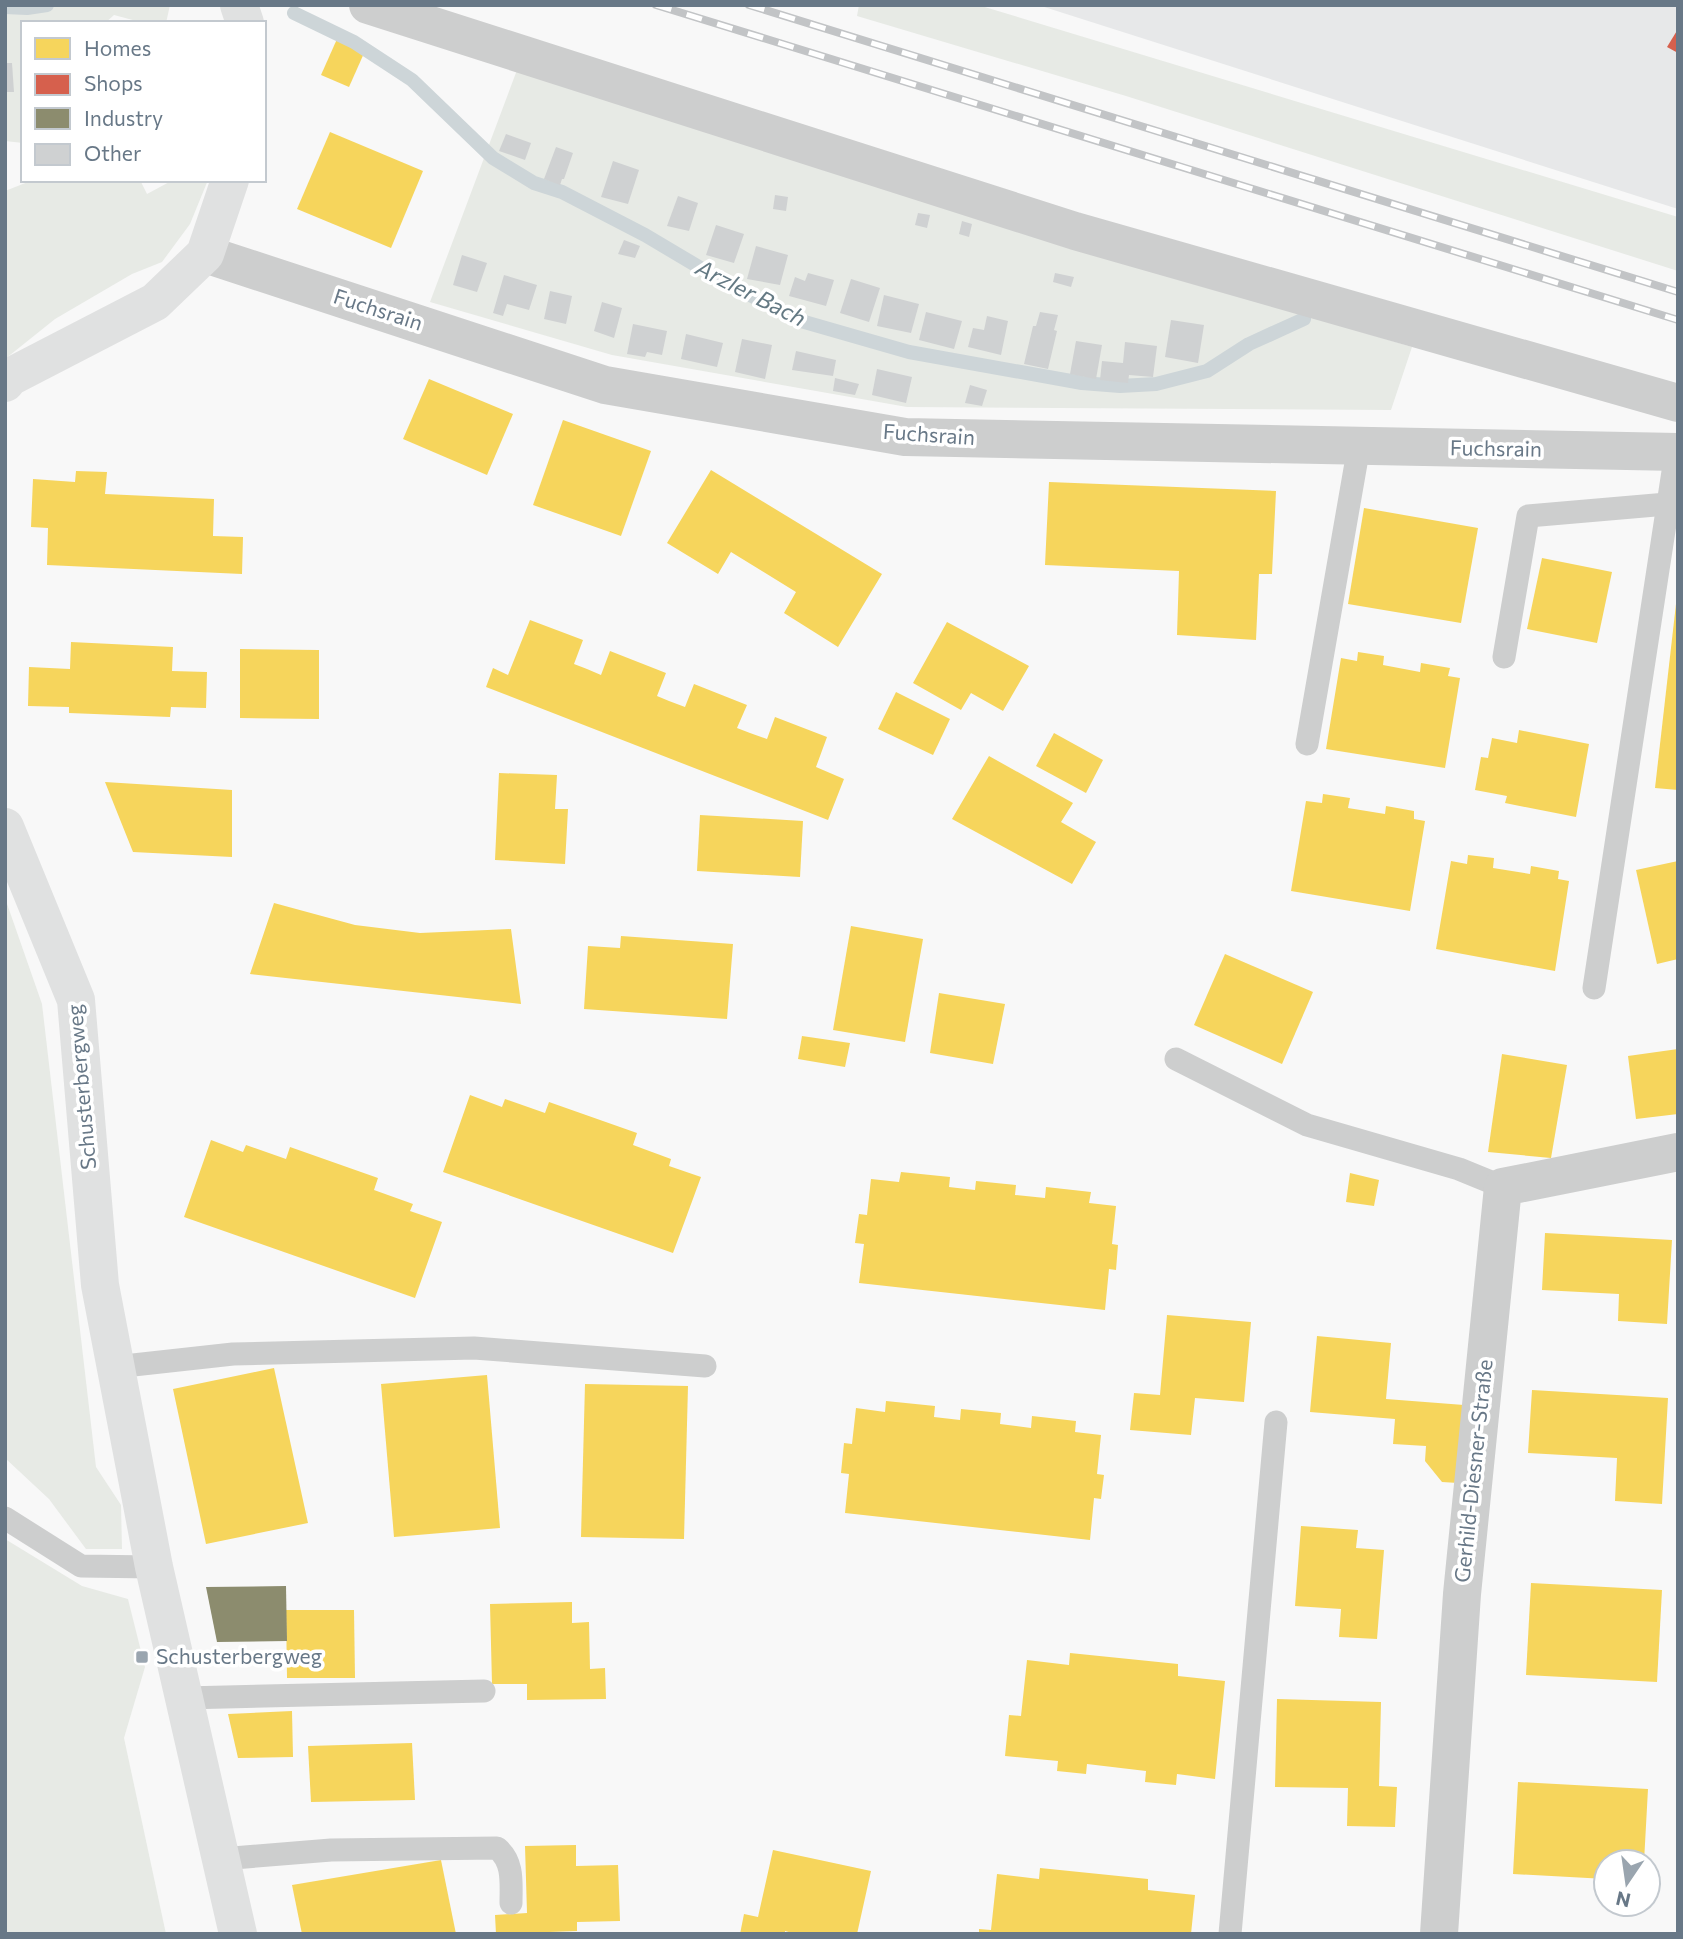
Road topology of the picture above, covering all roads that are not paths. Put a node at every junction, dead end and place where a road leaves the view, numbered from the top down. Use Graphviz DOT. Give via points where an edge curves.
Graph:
graph roads {
  1 [pos="368,5"];
  2 [pos="229,182"];
  3 [pos="205,254"];
  4 [pos="5,383"];
  5 [pos="1678,403"];
  6 [pos="1359,446"];
  7 [pos="1677,452"];
  8 [pos="1667,504"];
  9 [pos="1504,657"];
  10 [pos="1307,744"];
  11 [pos="5,827"];
  12 [pos="1594,988"];
  13 [pos="1176,1059"];
  14 [pos="1678,1152"];
  15 [pos="1503,1187"];
  16 [pos="705,1366"];
  17 [pos="116,1367"];
  18 [pos="1276,1422"];
  19 [pos="5,1518"];
  20 [pos="154,1567"];
  21 [pos="484,1692"];
  22 [pos="184,1698"];
  23 [pos="221,1859"];
  24 [pos="511,1903"];
  25 [pos="238,1934"];
  26 [pos="1230,1934"];
  27 [pos="1439,1934"];
  1 -- 5 [label="street" via="1075,231"];
  2 -- 3 [label="street"];
  3 -- 4 [label="street" via="155,302"];
  3 -- 6 [label="street, Fuchsrain" via="605,385 905,437"];
  6 -- 7 [label="street, Fuchsrain"];
  6 -- 10 [label="lane"];
  7 -- 8 [label="lane"];
  8 -- 9 [label="lane" via="1528,516"];
  8 -- 12 [label="lane"];
  11 -- 17 [label="street, Schusterbergweg" via="76,1000 100,1285"];
  13 -- 15 [label="lane" via="1307,1125 1459,1169"];
  14 -- 15 [label="street"];
  15 -- 27 [label="street, Gerhild-Diesner-Straße" via="1462,1594"];
  16 -- 17 [label="lane" via="474,1348 233,1354"];
  17 -- 20 [label="street, Schusterbergweg"];
  18 -- 26 [label="lane"];
  19 -- 20 [label="lane" via="81,1566"];
  20 -- 22 [label="street, Schusterbergweg"];
  21 -- 22 [label="lane"];
  22 -- 23 [label="street, Schusterbergweg"];
  23 -- 24 [label="lane" via="331,1850 497,1848 508,1860"];
  23 -- 25 [label="street, Schusterbergweg"];
}
